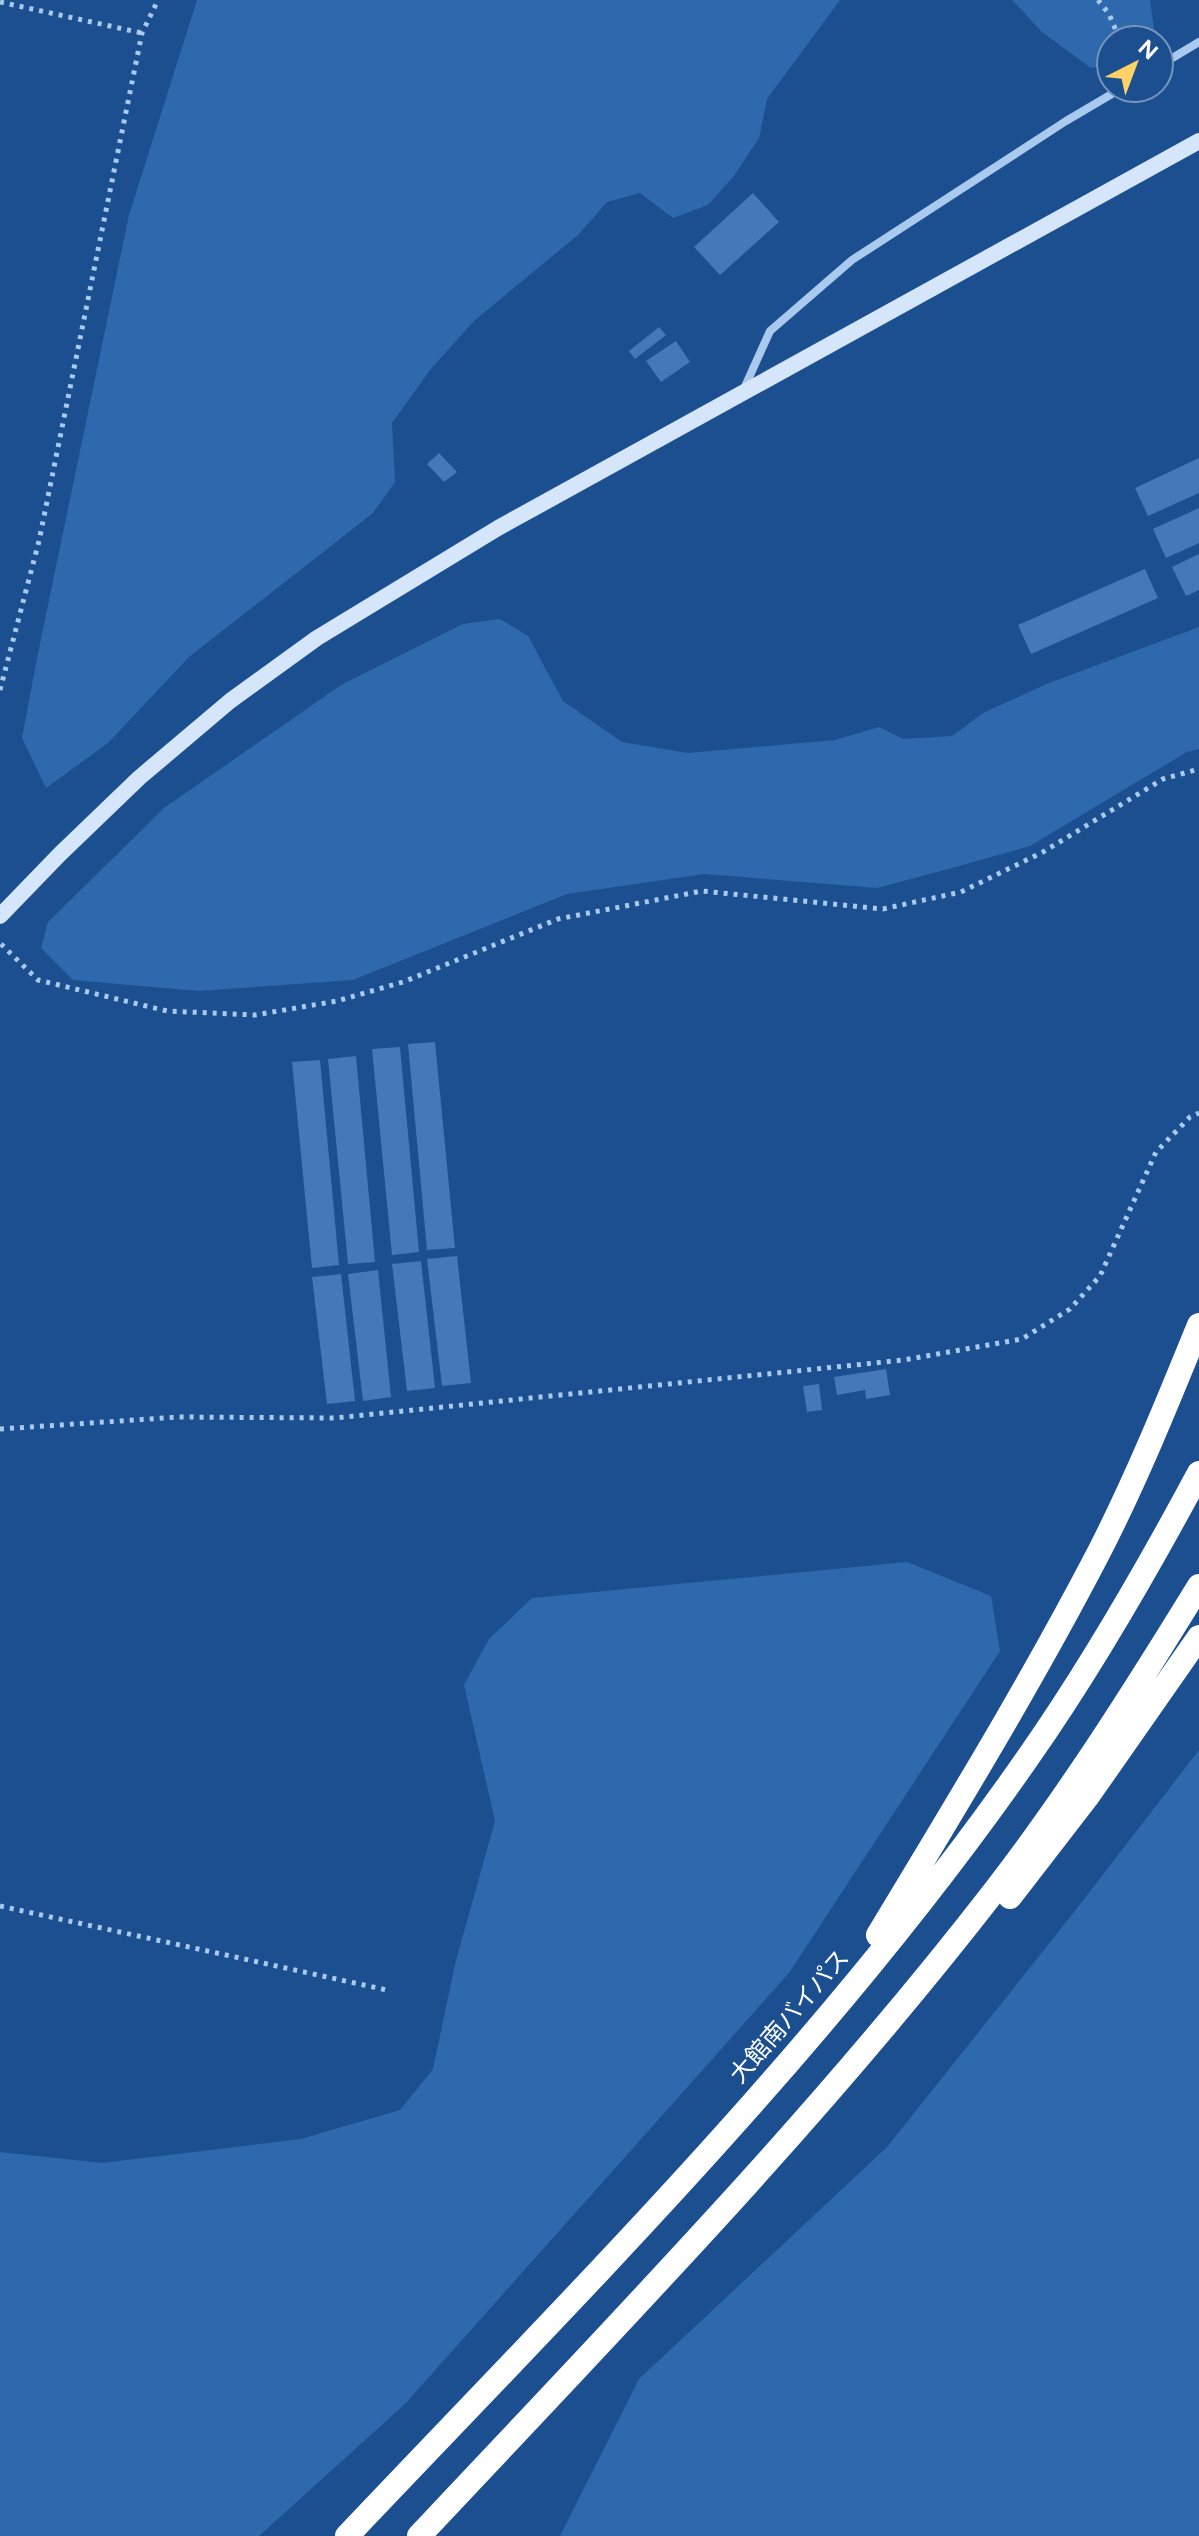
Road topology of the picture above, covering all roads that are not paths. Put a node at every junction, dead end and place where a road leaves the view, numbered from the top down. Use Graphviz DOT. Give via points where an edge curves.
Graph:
graph roads {
  1 [pos="1199,42"];
  2 [pos="1175,56"];
  3 [pos="1095,104"];
  4 [pos="1199,141"];
  5 [pos="741,395"];
  6 [pos="0,916"];
  7 [pos="1199,1325"];
  8 [pos="1199,1473"];
  9 [pos="1199,1586"];
  10 [pos="1199,1637"];
  11 [pos="1080,1791"];
  12 [pos="801,2046"];
  13 [pos="347,2536"];
  14 [pos="419,2536"];
  1 -- 2 [label="street"];
  3 -- 5 [label="street" via="852,260 770,331"];
  4 -- 5 [label="street"];
  5 -- 6 [label="street" via="498,528 317,638 230,701 139,778"];
  7 -- 12 [label="highway" via="1100,1550 997,1736 872,1944"];
  8 -- 12 [label="highway, 大館南バイパス" via="1030,1755 883,1950"];
  9 -- 11 [label="highway"];
  10 -- 11 [label="highway"];
  11 -- 14 [label="highway" via="1008,1899 928,1992 841,2079"];
  12 -- 13 [label="highway, 大館南バイパス" via="703,2158"];
}
